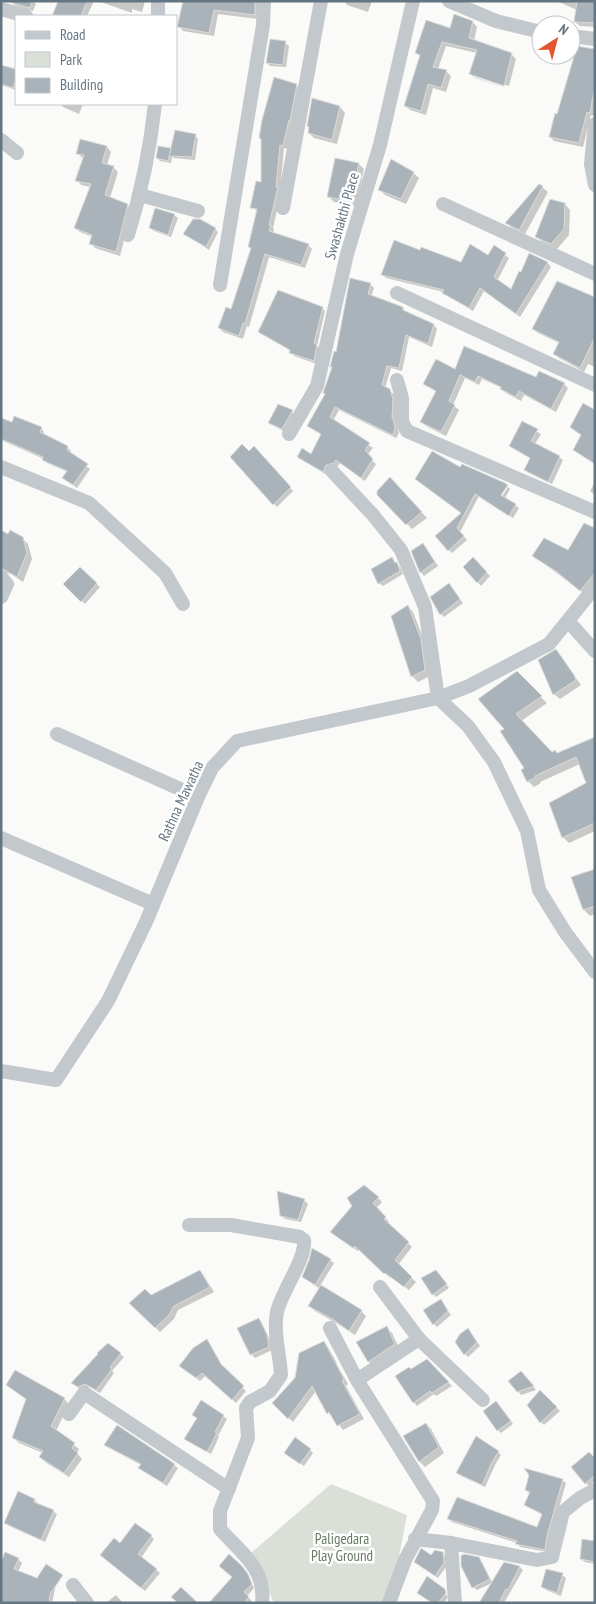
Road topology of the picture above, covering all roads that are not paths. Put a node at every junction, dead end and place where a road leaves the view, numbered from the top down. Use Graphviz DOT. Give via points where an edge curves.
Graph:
graph roads {
  1 [pos="158,1"];
  2 [pos="264,1"];
  3 [pos="321,1"];
  4 [pos="412,1"];
  5 [pos="449,1"];
  6 [pos="1,9"];
  7 [pos="22,15"];
  8 [pos="158,15"];
  9 [pos="531,30"];
  10 [pos="581,38"];
  11 [pos="595,40"];
  12 [pos="155,105"];
  13 [pos="595,124"];
  14 [pos="1,140"];
  15 [pos="17,154"];
  16 [pos="595,185"];
  17 [pos="140,195"];
  18 [pos="443,204"];
  19 [pos="283,208"];
  20 [pos="198,211"];
  21 [pos="128,234"];
  22 [pos="595,274"];
  23 [pos="220,285"];
  24 [pos="397,293"];
  25 [pos="397,380"];
  26 [pos="595,385"];
  27 [pos="289,434"];
  28 [pos="1,468"];
  29 [pos="332,471"];
  30 [pos="595,512"];
  31 [pos="1,577"];
  32 [pos="595,587"];
  33 [pos="1,597"];
  34 [pos="183,604"];
  35 [pos="568,621"];
  36 [pos="595,651"];
  37 [pos="438,698"];
  38 [pos="57,734"];
  39 [pos="198,797"];
  40 [pos="1,838"];
  41 [pos="154,904"];
  42 [pos="595,972"];
  43 [pos="1,1071"];
  44 [pos="189,1225"];
  45 [pos="380,1287"];
  46 [pos="330,1328"];
  47 [pos="419,1339"];
  48 [pos="356,1380"];
  49 [pos="483,1400"];
  50 [pos="69,1414"];
  51 [pos="229,1489"];
  52 [pos="595,1490"];
  53 [pos="416,1538"];
  54 [pos="451,1543"];
  55 [pos="73,1585"];
  56 [pos="87,1603"];
  57 [pos="262,1603"];
  58 [pos="389,1603"];
  59 [pos="455,1603"];
  1 -- 8 [label="street"];
  2 -- 23 [label="street"];
  3 -- 19 [label="street"];
  4 -- 27 [label="street, Swashakthi Place" via="380,145 347,254 317,386"];
  5 -- 9 [label="street" via="496,21"];
  6 -- 7 [label="street"];
  10 -- 11 [label="street"];
  12 -- 17 [label="street"];
  13 -- 16 [label="street" via="591,164"];
  14 -- 15 [label="street"];
  17 -- 20 [label="street"];
  17 -- 21 [label="street"];
  18 -- 22 [label="street"];
  24 -- 26 [label="street"];
  25 -- 30 [label="street" via="402,398 402,422 407,431"];
  28 -- 34 [label="street" via="89,504 165,573"];
  29 -- 37 [label="street" via="401,550 425,607"];
  31 -- 33 [label="street" via="7,584"];
  32 -- 35 [label="street, Rathna Mawatha"];
  35 -- 36 [label="street"];
  35 -- 37 [label="street, Rathna Mawatha" via="549,644 469,686"];
  37 -- 39 [label="street, Rathna Mawatha" via="237,741 212,768"];
  37 -- 42 [label="street" via="468,726 494,762 527,831 539,890"];
  38 -- 39 [label="street"];
  39 -- 41 [label="street, Rathna Mawatha"];
  40 -- 41 [label="street"];
  41 -- 43 [label="street, Rathna Mawatha" via="108,1001 56,1080"];
  44 -- 51 [label="street" via="231,1225 304,1240 305,1248 276,1314 281,1375 270,1391 250,1402 246,1408 248,1438"];
  45 -- 47 [label="street"];
  46 -- 48 [label="street"];
  47 -- 48 [label="street"];
  47 -- 49 [label="street"];
  48 -- 53 [label="street" via="433,1501 432,1510"];
  50 -- 51 [label="street" via="84,1394"];
  51 -- 57 [label="street" via="220,1511 220,1528 254,1567 264,1590"];
  52 -- 54 [label="street" via="564,1512 552,1557 537,1560"];
  53 -- 54 [label="street"];
  53 -- 58 [label="street"];
  54 -- 59 [label="street"];
  55 -- 56 [label="street"];
}
